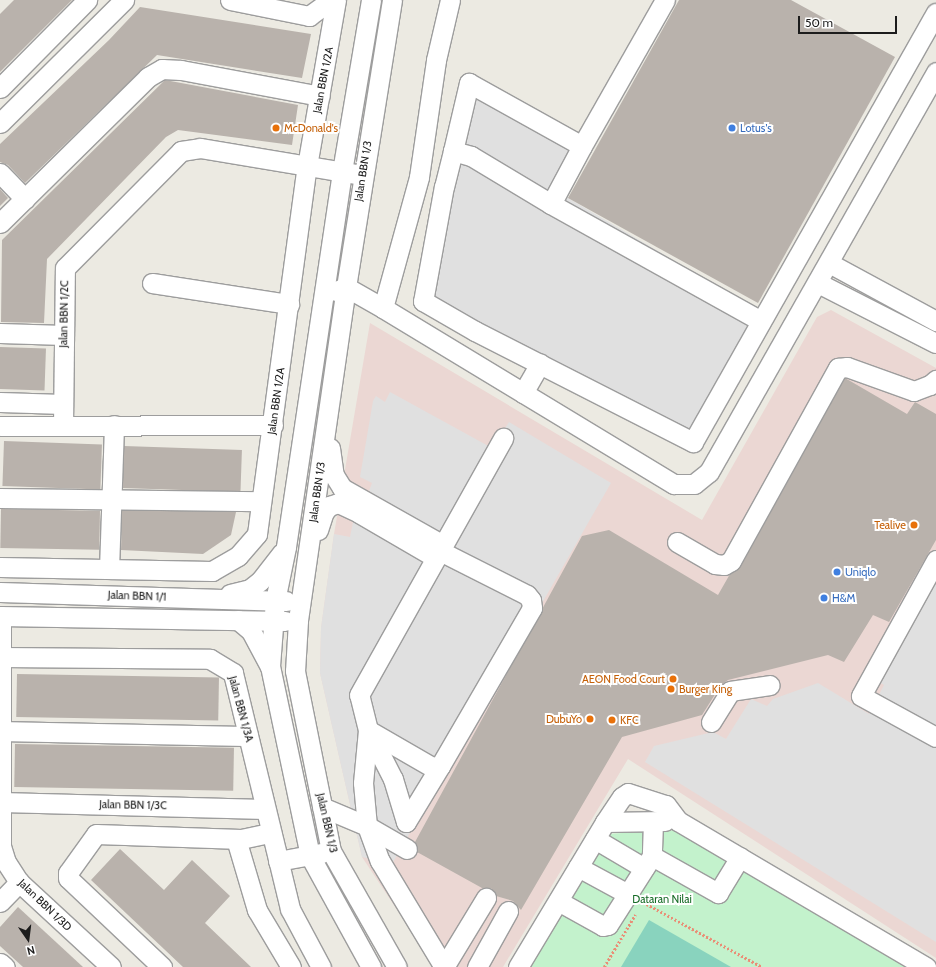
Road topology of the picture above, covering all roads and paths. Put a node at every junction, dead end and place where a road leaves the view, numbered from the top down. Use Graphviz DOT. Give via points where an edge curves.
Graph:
graph roads {
  1 [pos="86,0"];
  2 [pos="124,0"];
  3 [pos="230,0"];
  4 [pos="330,0"];
  5 [pos="336,0"];
  6 [pos="371,0"];
  7 [pos="392,0"];
  8 [pos="450,0"];
  9 [pos="665,0"];
  10 [pos="936,13"];
  11 [pos="309,16"];
  12 [pos="328,53"];
  13 [pos="936,72"];
  14 [pos="0,88"];
  15 [pos="320,96"];
  16 [pos="0,123"];
  17 [pos="582,146"];
  18 [pos="453,151"];
  19 [pos="307,166"];
  20 [pos="342,172"];
  21 [pos="0,173"];
  22 [pos="362,175"];
  23 [pos="419,177"];
  24 [pos="444,186"];
  25 [pos="25,199"];
  26 [pos="551,204"];
  27 [pos="0,223"];
  28 [pos="829,263"];
  29 [pos="152,283"];
  30 [pos="818,283"];
  31 [pos="346,287"];
  32 [pos="288,304"];
  33 [pos="383,308"];
  34 [pos="761,321"];
  35 [pos="936,321"];
  36 [pos="0,333"];
  37 [pos="64,335"];
  38 [pos="936,343"];
  39 [pos="315,345"];
  40 [pos="540,364"];
  41 [pos="936,380"];
  42 [pos="523,393"];
  43 [pos="0,402"];
  44 [pos="63,404"];
  45 [pos="327,422"];
  46 [pos="114,425"];
  47 [pos="273,425"];
  48 [pos="0,426"];
  49 [pos="63,426"];
  50 [pos="504,438"];
  51 [pos="0,498"];
  52 [pos="112,501"];
  53 [pos="261,501"];
  54 [pos="677,542"];
  55 [pos="286,546"];
  56 [pos="440,551"];
  57 [pos="308,558"];
  58 [pos="936,560"];
  59 [pos="0,567"];
  60 [pos="109,570"];
  61 [pos="0,592"];
  62 [pos="215,598"];
  63 [pos="302,600"];
  64 [pos="275,601"];
  65 [pos="1,616"];
  66 [pos="238,620"];
  67 [pos="272,621"];
  68 [pos="298,621"];
  69 [pos="1,656"];
  70 [pos="270,666"];
  71 [pos="770,684"];
  72 [pos="711,722"];
  73 [pos="934,727"];
  74 [pos="368,730"];
  75 [pos="1,731"];
  76 [pos="248,736"];
  77 [pos="440,766"];
  78 [pos="1,802"];
  79 [pos="322,807"];
  80 [pos="265,808"];
  81 [pos="678,821"];
  82 [pos="605,822"];
  83 [pos="653,822"];
  84 [pos="366,826"];
  85 [pos="595,839"];
  86 [pos="238,845"];
  87 [pos="274,846"];
  88 [pos="406,849"];
  89 [pos="331,851"];
  90 [pos="310,856"];
  91 [pos="740,857"];
  92 [pos="648,862"];
  93 [pos="578,868"];
  94 [pos="19,882"];
  95 [pos="486,898"];
  96 [pos="558,901"];
  97 [pos="634,901"];
  98 [pos="0,902"];
  99 [pos="508,911"];
  100 [pos="636,914"];
  101 [pos="0,963"];
  102 [pos="442,963"];
  103 [pos="398,966"];
  104 [pos="5,967"];
  105 [pos="111,967"];
  106 [pos="162,967"];
  107 [pos="291,967"];
  108 [pos="321,967"];
  109 [pos="371,967"];
  110 [pos="477,967"];
  111 [pos="518,967"];
  112 [pos="604,967"];
  113 [pos="762,967"];
  114 [pos="926,967"];
  1 -- 14 [label="street"];
  2 -- 16 [label="street"];
  3 -- 11 [label="street"];
  4 -- 11 [label="street"];
  5 -- 12 [label="street, Jalan BBN 1/2A"];
  6 -- 20 [label="street, Jalan BBN 1/3"];
  7 -- 22 [label="street, Jalan BBN 1/3"];
  8 -- 23 [label="street" via="436,60"];
  9 -- 17 [label="street"];
  10 -- 34 [label="street"];
  11 -- 12 [label="street" via="317,25"];
  12 -- 15 [label="street, Jalan BBN 1/2A"];
  13 -- 28 [label="street"];
  15 -- 19 [label="street, Jalan BBN 1/2A"];
  15 -- 25 [label="street" via="181,70 162,70 148,78"];
  17 -- 18 [label="street" via="468,83"];
  17 -- 26 [label="street"];
  18 -- 24 [label="street"];
  18 -- 26 [label="street" via="471,156"];
  19 -- 20 [label="street, Jalan BBN 1/2C"];
  19 -- 32 [label="street, Jalan BBN 1/2A"];
  19 -- 37 [label="street, Jalan BBN 1/2C" via="200,148 181,152 70,262 65,276"];
  20 -- 22 [label="street, Jalan BBN 1/2C"];
  20 -- 39 [label="street, Jalan BBN 1/3"];
  21 -- 25 [label="street"];
  22 -- 31 [label="street, Jalan BBN 1/3"];
  23 -- 24 [label="street"];
  23 -- 33 [label="street"];
  24 -- 40 [label="street" via="423,301"];
  25 -- 27 [label="street"];
  26 -- 34 [label="street"];
  28 -- 30 [label="street"];
  28 -- 35 [label="street"];
  29 -- 32 [label="street"];
  30 -- 38 [label="street"];
  30 -- 42 [label="street" via="709,472 694,484 674,484"];
  31 -- 33 [label="street"];
  31 -- 39 [label="street" via="339,288 332,295 323,333"];
  31 -- 45 [label="street, Jalan BBN 1/3"];
  32 -- 47 [label="street, Jalan BBN 1/2A"];
  33 -- 42 [label="street"];
  34 -- 40 [label="street" via="693,442"];
  36 -- 37 [label="street"];
  37 -- 44 [label="street, Jalan BBN 1/2C"];
  39 -- 55 [label="street, Jalan BBN 1/3"];
  40 -- 42 [label="street"];
  41 -- 54 [label="street" via="914,391 847,367 838,368 731,561 724,565 715,564"];
  43 -- 44 [label="street"];
  44 -- 49 [label="street, Jalan BBN 1/2C"];
  45 -- 56 [label="street" via="334,476 342,488"];
  45 -- 57 [label="street, Jalan BBN 1/3"];
  46 -- 47 [label="street"];
  46 -- 49 [label="street"];
  46 -- 52 [label="street"];
  47 -- 53 [label="street, Jalan BBN 1/2A"];
  48 -- 49 [label="street"];
  50 -- 56 [label="street"];
  51 -- 52 [label="street"];
  52 -- 53 [label="street"];
  52 -- 60 [label="street"];
  53 -- 60 [label="street, Jalan BBN 1/2A" via="257,534 238,556 212,571"];
  55 -- 62 [label="street" via="268,572 255,585"];
  55 -- 64 [label="street, Jalan BBN 1/3"];
  56 -- 57 [label="street" via="338,504 329,506 324,512"];
  56 -- 74 [label="street" via="359,695"];
  56 -- 77 [label="street" via="527,595 532,600 532,608"];
  57 -- 63 [label="street, Jalan BBN 1/3"];
  58 -- 73 [label="street" via="861,696"];
  59 -- 60 [label="street, Jalan BBN 1/2A"];
  61 -- 62 [label="street, Jalan BBN 1/1"];
  62 -- 64 [label="street, Jalan BBN 1/1"];
  63 -- 64 [label="street, Jalan BBN 1/1"];
  63 -- 68 [label="street, Jalan BBN 1/3"];
  64 -- 67 [label="street, Jalan BBN 1/3"];
  65 -- 66 [label="street, Jalan BBN 1/1"];
  65 -- 69 [label="street, Jalan BBN 1/3D"];
  66 -- 67 [label="street, Jalan BBN 1/1"];
  66 -- 70 [label="street" via="251,631"];
  67 -- 68 [label="street, Jalan BBN 1/1"];
  67 -- 70 [label="street, Jalan BBN 1/3"];
  68 -- 79 [label="street, Jalan BBN 1/3" via="295,671"];
  69 -- 75 [label="street, Jalan BBN 1/3D"];
  69 -- 76 [label="street, Jalan BBN 1/3A" via="210,659 233,673"];
  70 -- 90 [label="street, Jalan BBN 1/3"];
  71 -- 72 [label="street" via="730,691"];
  74 -- 77 [label="street" via="432,767"];
  74 -- 77 [label="street" via="393,779 406,822"];
  74 -- 84 [label="street" via="363,783"];
  75 -- 76 [label="street"];
  75 -- 78 [label="street, Jalan BBN 1/3D"];
  76 -- 80 [label="street, Jalan BBN 1/3A"];
  78 -- 80 [label="street, Jalan BBN 1/3C"];
  78 -- 94 [label="street, Jalan BBN 1/3D" via="1,846 6,862"];
  79 -- 84 [label="street"];
  79 -- 89 [label="street, Jalan BBN 1/3"];
  80 -- 87 [label="street, Jalan BBN 1/3A"];
  81 -- 82 [label="street" via="666,806 628,793 622,797"];
  81 -- 83 [label="street"];
  81 -- 91 [label="street"];
  82 -- 83 [label="street"];
  82 -- 85 [label="street"];
  83 -- 92 [label="street"];
  84 -- 88 [label="street"];
  84 -- 102 [label="street" via="380,861"];
  85 -- 92 [label="street"];
  85 -- 93 [label="street"];
  86 -- 87 [label="street"];
  86 -- 106 [label="street" via="96,834 68,873 68,878"];
  86 -- 107 [label="street" via="257,910"];
  87 -- 90 [label="street"];
  87 -- 108 [label="street, Jalan BBN 1/3A" via="290,909"];
  89 -- 90 [label="street"];
  89 -- 103 [label="street, Jalan BBN 1/3"];
  90 -- 109 [label="street, Jalan BBN 1/3"];
  91 -- 92 [label="street" via="718,893"];
  91 -- 114 [label="street"];
  92 -- 97 [label="street"];
  93 -- 96 [label="street"];
  93 -- 97 [label="street"];
  94 -- 98 [label="street"];
  94 -- 105 [label="street, Jalan BBN 1/3D"];
  95 -- 102 [label="street"];
  96 -- 97 [label="street" via="603,926 608,925"];
  96 -- 111 [label="street"];
  97 -- 113 [label="path" via="643,901"];
  99 -- 110 [label="street"];
  100 -- 112 [label="path"];
  101 -- 104 [label="street"];
}
